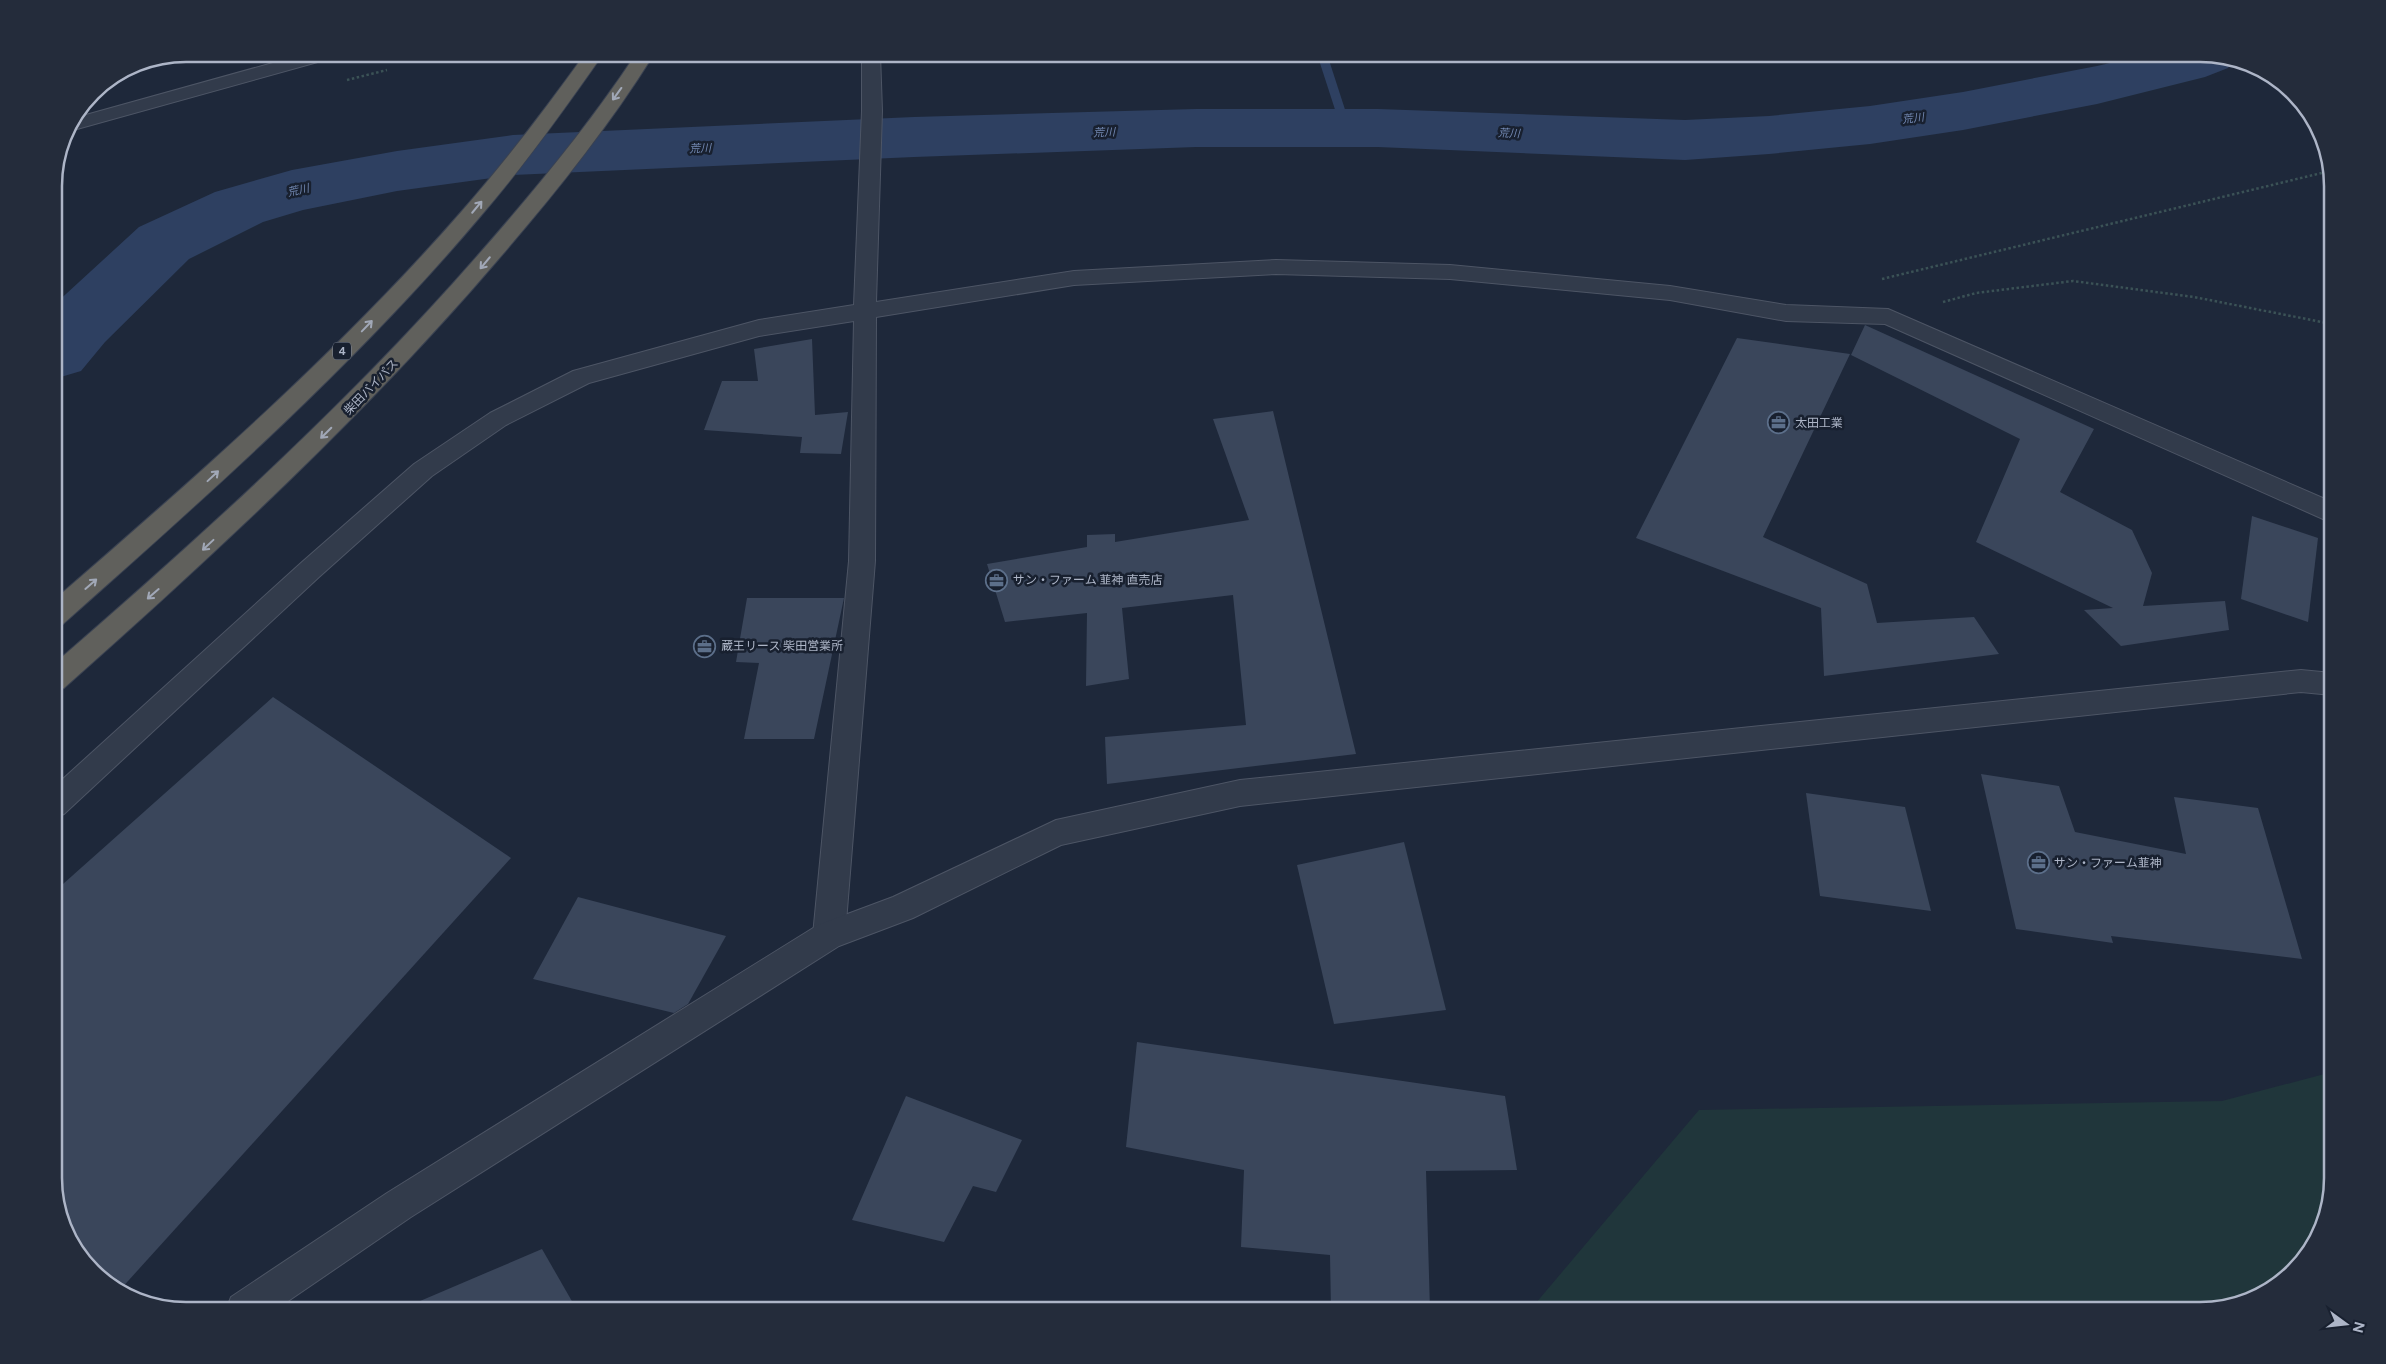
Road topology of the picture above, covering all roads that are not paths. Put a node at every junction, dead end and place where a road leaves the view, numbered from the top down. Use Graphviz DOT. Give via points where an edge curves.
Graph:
graph roads {
  1 [pos="292,63"];
  2 [pos="587,63"];
  3 [pos="639,63"];
  4 [pos="871,63"];
  5 [pos="81,122"];
  6 [pos="865,311"];
  7 [pos="2323,509"];
  8 [pos="63,608"];
  9 [pos="63,672"];
  10 [pos="2323,683"];
  11 [pos="63,797"];
  12 [pos="829,935"];
  13 [pos="256,1302"];
  1 -- 5 [label="street"];
  8 -- 2 [label="highway, 4, one-way" via="207,481 398,295 504,174"];
  3 -- 9 [label="highway, 柴田バイパス, one-way" via="566,165 478,270 377,382 190,562"];
  4 -- 6 [label="street"];
  6 -- 7 [label="street" via="1074,278 1276,266 1450,272 1670,293 1786,313 1888,317"];
  6 -- 11 [label="street" via="759,328 636,360 581,377 498,419 423,470"];
  6 -- 12 [label="street" via="862,561"];
  10 -- 12 [label="street" via="2301,682 1240,792 1056,833 902,908"];
  12 -- 13 [label="street" via="399,1205"];
}
